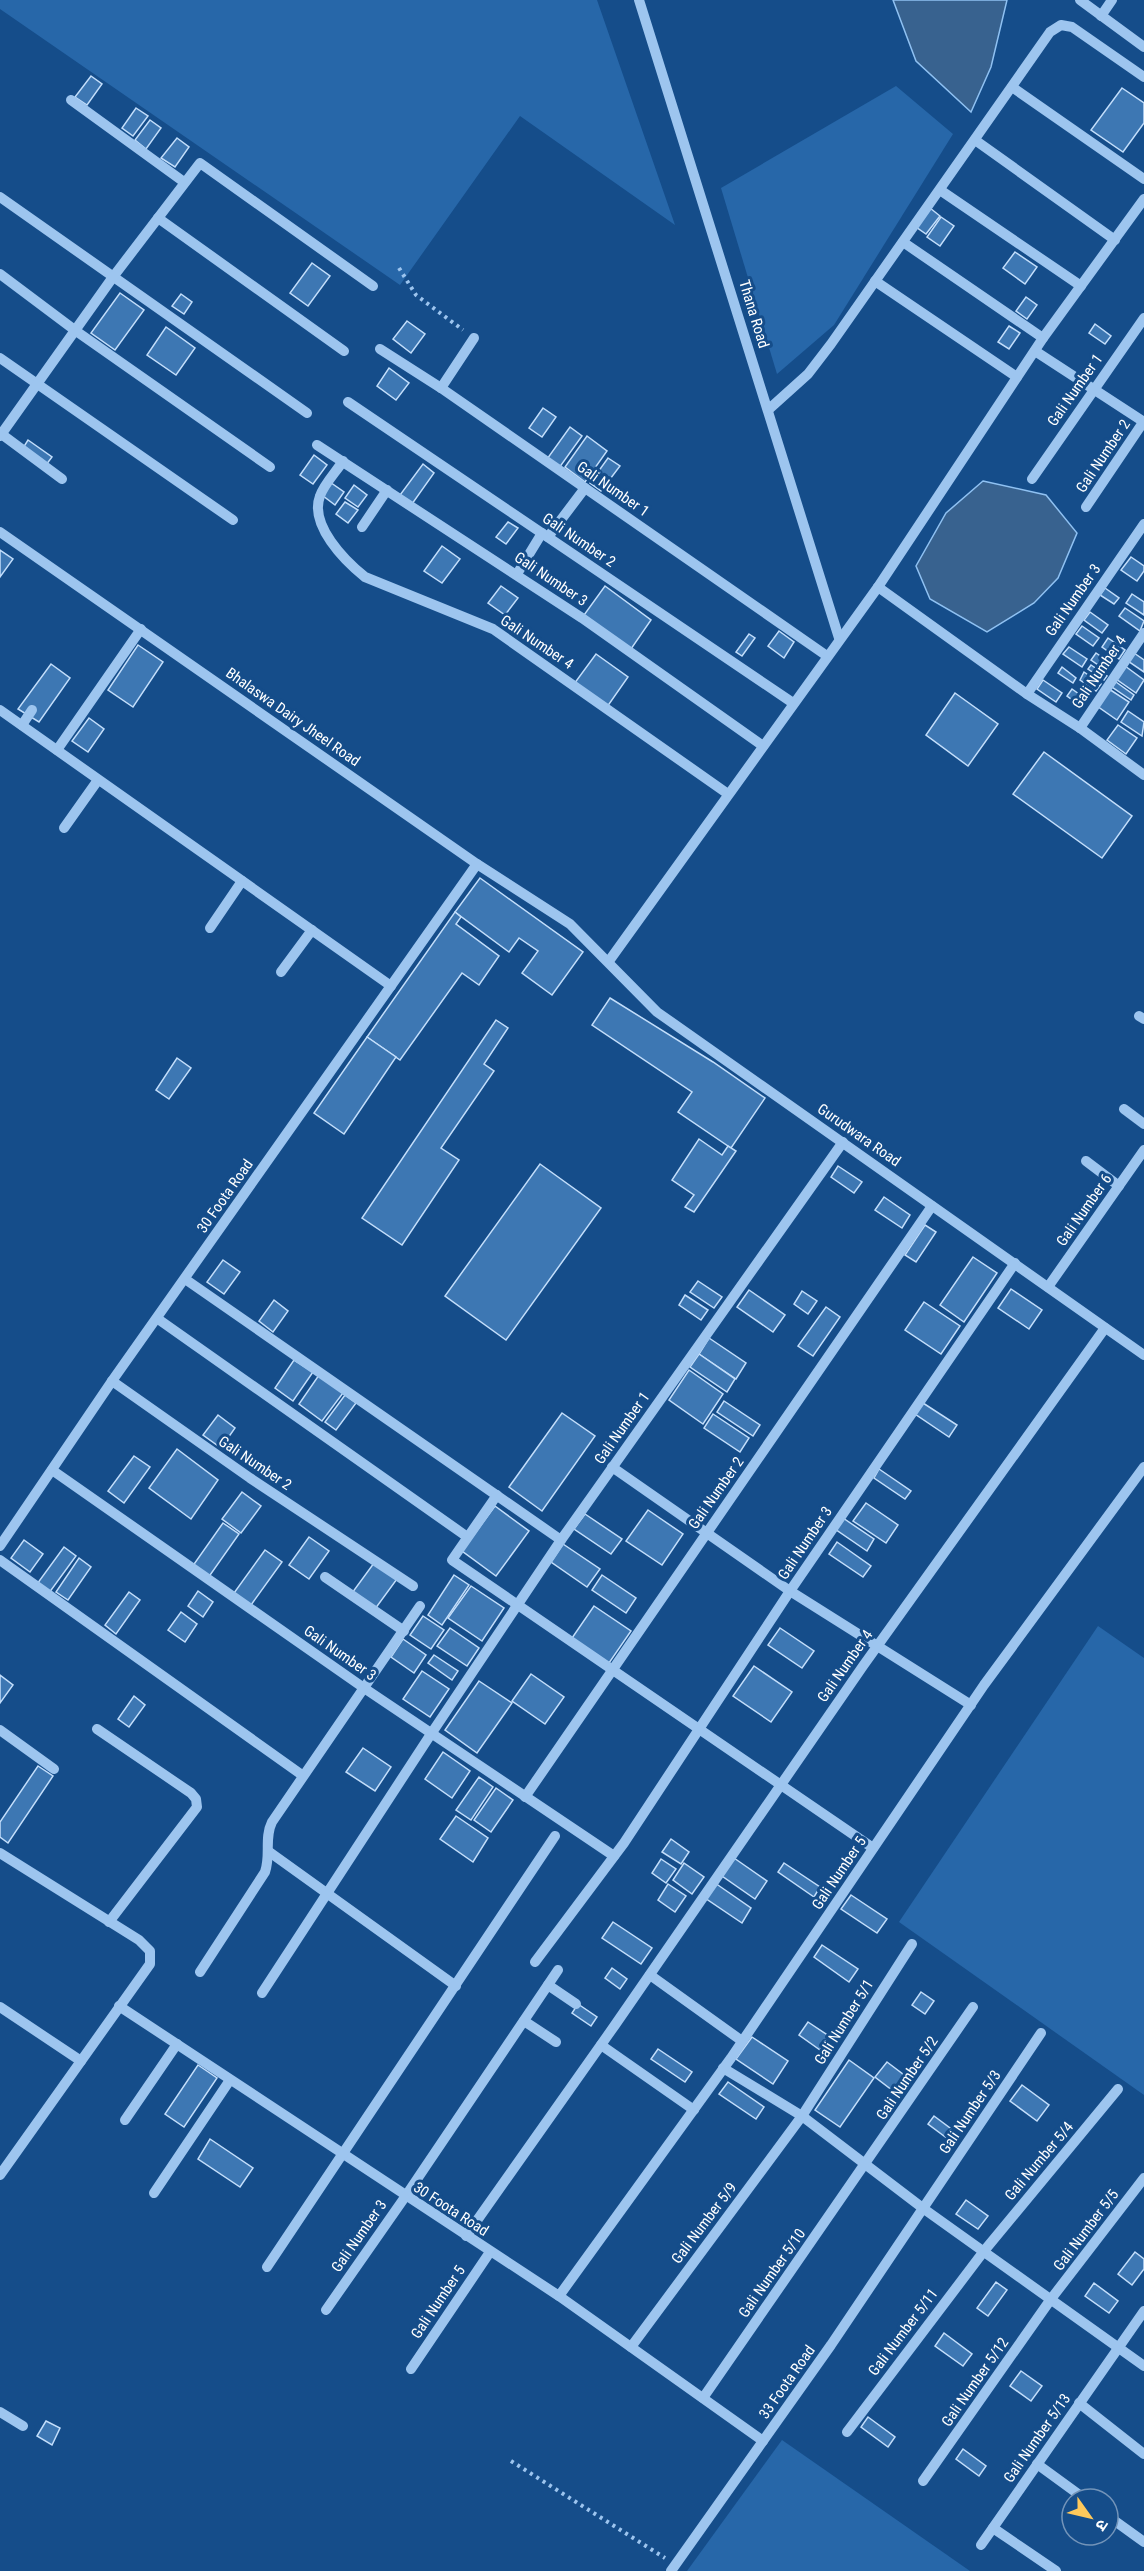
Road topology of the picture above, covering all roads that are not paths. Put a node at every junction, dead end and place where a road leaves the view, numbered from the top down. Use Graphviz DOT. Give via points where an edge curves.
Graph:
graph roads {
  1 [pos="639,0"];
  2 [pos="1080,0"];
  3 [pos="1112,0"];
  4 [pos="1101,16"];
  5 [pos="1144,47"];
  6 [pos="1142,71"];
  7 [pos="1012,87"];
  8 [pos="71,100"];
  9 [pos="975,140"];
  10 [pos="1144,179"];
  11 [pos="184,182"];
  12 [pos="940,190"];
  13 [pos="0,197"];
  14 [pos="1144,199"];
  15 [pos="158,218"];
  16 [pos="1115,240"];
  17 [pos="903,242"];
  18 [pos="0,274"];
  19 [pos="113,277"];
  20 [pos="875,281"];
  21 [pos="373,286"];
  22 [pos="1081,286"];
  23 [pos="1144,318"];
  24 [pos="76,331"];
  25 [pos="474,338"];
  26 [pos="1043,338"];
  27 [pos="380,349"];
  28 [pos="344,351"];
  29 [pos="1035,351"];
  30 [pos="0,358"];
  31 [pos="1017,377"];
  32 [pos="39,385"];
  33 [pos="441,388"];
  34 [pos="1094,389"];
  35 [pos="348,402"];
  36 [pos="768,410"];
  37 [pos="306,413"];
  38 [pos="1144,422"];
  39 [pos="1,434"];
  40 [pos="317,445"];
  41 [pos="343,461"];
  42 [pos="270,467"];
  43 [pos="62,479"];
  44 [pos="1032,479"];
  45 [pos="585,488"];
  46 [pos="387,490"];
  47 [pos="1086,507"];
  48 [pos="233,520"];
  49 [pos="1144,524"];
  50 [pos="362,526"];
  51 [pos="0,532"];
  52 [pos="545,535"];
  53 [pos="517,574"];
  54 [pos="878,587"];
  55 [pos="141,629"];
  56 [pos="1144,633"];
  57 [pos="839,638"];
  58 [pos="826,656"];
  59 [pos="1027,694"];
  60 [pos="793,703"];
  61 [pos="0,710"];
  62 [pos="32,710"];
  63 [pos="22,725"];
  64 [pos="1080,728"];
  65 [pos="763,746"];
  66 [pos="57,750"];
  67 [pos="1144,775"];
  68 [pos="98,780"];
  69 [pos="728,794"];
  70 [pos="64,828"];
  71 [pos="477,864"];
  72 [pos="242,881"];
  73 [pos="570,924"];
  74 [pos="210,928"];
  75 [pos="312,930"];
  76 [pos="609,961"];
  77 [pos="281,972"];
  78 [pos="391,986"];
  79 [pos="1124,1110"];
  80 [pos="1144,1124"];
  81 [pos="843,1142"];
  82 [pos="1144,1150"];
  83 [pos="1086,1161"];
  84 [pos="1119,1186"];
  85 [pos="932,1206"];
  86 [pos="1015,1263"];
  87 [pos="185,1279"];
  88 [pos="1048,1287"];
  89 [pos="158,1319"];
  90 [pos="1105,1328"];
  91 [pos="1144,1355"];
  92 [pos="112,1382"];
  93 [pos="612,1467"];
  94 [pos="1144,1467"];
  95 [pos="52,1470"];
  96 [pos="496,1495"];
  97 [pos="707,1533"];
  98 [pos="466,1536"];
  99 [pos="561,1540"];
  100 [pos="0,1546"];
  101 [pos="0,1560"];
  102 [pos="325,1577"];
  103 [pos="412,1586"];
  104 [pos="790,1591"];
  105 [pos="517,1605"];
  106 [pos="420,1606"];
  107 [pos="404,1631"];
  108 [pos="877,1646"];
  109 [pos="612,1670"];
  110 [pos="364,1688"];
  111 [pos="971,1705"];
  112 [pos="97,1729"];
  113 [pos="699,1729"];
  114 [pos="0,1730"];
  115 [pos="431,1734"];
  116 [pos="54,1769"];
  117 [pos="302,1775"];
  118 [pos="781,1785"];
  119 [pos="525,1797"];
  120 [pos="555,1836"];
  121 [pos="873,1848"];
  122 [pos="268,1851"];
  123 [pos="0,1854"];
  124 [pos="614,1856"];
  125 [pos="327,1893"];
  126 [pos="109,1922"];
  127 [pos="912,1944"];
  128 [pos="535,1962"];
  129 [pos="558,1970"];
  130 [pos="200,1972"];
  131 [pos="650,1975"];
  132 [pos="548,1985"];
  133 [pos="456,1986"];
  134 [pos="262,1993"];
  135 [pos="576,2004"];
  136 [pos="119,2006"];
  137 [pos="0,2007"];
  138 [pos="973,2007"];
  139 [pos="524,2021"];
  140 [pos="1041,2033"];
  141 [pos="742,2041"];
  142 [pos="556,2042"];
  143 [pos="177,2044"];
  144 [pos="601,2044"];
  145 [pos="81,2061"];
  146 [pos="723,2068"];
  147 [pos="230,2080"];
  148 [pos="1118,2090"];
  149 [pos="694,2110"];
  150 [pos="802,2116"];
  151 [pos="125,2120"];
  152 [pos="342,2155"];
  153 [pos="866,2165"];
  154 [pos="0,2175"];
  155 [pos="1144,2178"];
  156 [pos="154,2193"];
  157 [pos="405,2197"];
  158 [pos="924,2209"];
  159 [pos="466,2236"];
  160 [pos="984,2251"];
  161 [pos="490,2252"];
  162 [pos="267,2267"];
  163 [pos="559,2296"];
  164 [pos="1051,2300"];
  165 [pos="326,2310"];
  166 [pos="1144,2311"];
  167 [pos="631,2347"];
  168 [pos="1118,2347"];
  169 [pos="1144,2366"];
  170 [pos="411,2369"];
  171 [pos="703,2398"];
  172 [pos="1079,2403"];
  173 [pos="0,2412"];
  174 [pos="23,2426"];
  175 [pos="848,2432"];
  176 [pos="763,2441"];
  177 [pos="1144,2454"];
  178 [pos="1037,2464"];
  179 [pos="923,2481"];
  180 [pos="1069,2487"];
  181 [pos="1120,2525"];
  182 [pos="993,2528"];
  183 [pos="1144,2542"];
  184 [pos="981,2545"];
  185 [pos="673,2568"];
  186 [pos="1056,2571"];
  1 -- 36 [label="street, Thana Road"];
  2 -- 4 [label="street"];
  3 -- 4 [label="street"];
  4 -- 5 [label="street"];
  6 -- 7 [label="street" via="1082,33 1061,25 1050,32"];
  7 -- 9 [label="street"];
  7 -- 10 [label="street"];
  8 -- 11 [label="street"];
  9 -- 12 [label="street"];
  9 -- 16 [label="street"];
  11 -- 15 [label="street"];
  11 -- 21 [label="street" via="200,163"];
  12 -- 17 [label="street"];
  12 -- 22 [label="street"];
  13 -- 19 [label="street"];
  14 -- 16 [label="street"];
  15 -- 19 [label="street"];
  15 -- 28 [label="street"];
  16 -- 22 [label="street"];
  17 -- 20 [label="street"];
  17 -- 26 [label="street"];
  18 -- 24 [label="street"];
  19 -- 24 [label="street"];
  19 -- 37 [label="street"];
  20 -- 31 [label="street"];
  20 -- 36 [label="street" via="808,374"];
  22 -- 26 [label="street"];
  23 -- 34 [label="street, Gali Number 1"];
  24 -- 32 [label="street"];
  24 -- 42 [label="street"];
  25 -- 33 [label="street"];
  26 -- 29 [label="street"];
  27 -- 33 [label="street, Gali Number 1"];
  29 -- 31 [label="street"];
  29 -- 34 [label="street"];
  30 -- 32 [label="street"];
  31 -- 54 [label="street"];
  32 -- 39 [label="street"];
  32 -- 48 [label="street"];
  33 -- 45 [label="street, Gali Number 1"];
  34 -- 38 [label="street"];
  34 -- 44 [label="street, Gali Number 1"];
  35 -- 52 [label="street, Gali Number 2"];
  36 -- 57 [label="street, Thana Road"];
  38 -- 47 [label="street, Gali Number 2"];
  39 -- 43 [label="street"];
  40 -- 41 [label="street, Gali Number 3"];
  41 -- 46 [label="street, Gali Number 3"];
  41 -- 69 [label="street, Gali Number 4" via="320,496 317,514 352,567 365,577 493,629"];
  45 -- 52 [label="street"];
  45 -- 58 [label="street, Gali Number 1"];
  46 -- 50 [label="street"];
  46 -- 53 [label="street, Gali Number 3"];
  49 -- 59 [label="street, Gali Number 3"];
  51 -- 55 [label="street, Bhalaswa Dairy Jheel Road"];
  52 -- 53 [label="street"];
  52 -- 60 [label="street, Gali Number 2"];
  53 -- 65 [label="street, Gali Number 3"];
  54 -- 57 [label="street"];
  54 -- 59 [label="street"];
  55 -- 66 [label="street"];
  55 -- 71 [label="street, Bhalaswa Dairy Jheel Road"];
  56 -- 64 [label="street, Gali Number 4"];
  57 -- 58 [label="street"];
  58 -- 60 [label="street"];
  59 -- 64 [label="street"];
  60 -- 65 [label="street"];
  61 -- 63 [label="street"];
  62 -- 63 [label="street"];
  63 -- 66 [label="street"];
  64 -- 67 [label="street"];
  65 -- 69 [label="street"];
  66 -- 68 [label="street"];
  68 -- 70 [label="street"];
  68 -- 72 [label="street"];
  69 -- 76 [label="street"];
  71 -- 73 [label="street, Bhalaswa Dairy Jheel Road"];
  71 -- 78 [label="street, 30 Foota Road"];
  72 -- 74 [label="street"];
  72 -- 75 [label="street"];
  73 -- 76 [label="street, Gurudwara Road"];
  75 -- 77 [label="street"];
  75 -- 78 [label="street"];
  76 -- 81 [label="street, Gurudwara Road" via="657,1012"];
  78 -- 87 [label="street, 30 Foota Road"];
  79 -- 80 [label="street"];
  81 -- 85 [label="street, Gurudwara Road"];
  81 -- 93 [label="street, Gali Number 1"];
  82 -- 84 [label="street, Gali Number 6"];
  83 -- 84 [label="street"];
  84 -- 88 [label="street, Gali Number 6"];
  85 -- 86 [label="street, Gurudwara Road"];
  85 -- 97 [label="street, Gali Number 2"];
  86 -- 88 [label="street, Gurudwara Road"];
  86 -- 104 [label="street, Gali Number 3"];
  87 -- 89 [label="street, 30 Foota Road"];
  87 -- 96 [label="street"];
  88 -- 90 [label="street, Gurudwara Road"];
  89 -- 92 [label="street, 30 Foota Road"];
  89 -- 98 [label="street"];
  90 -- 91 [label="street, Gurudwara Road"];
  90 -- 108 [label="street, Gali Number 4"];
  92 -- 95 [label="street, 30 Foota Road"];
  92 -- 103 [label="street, Gali Number 2"];
  93 -- 97 [label="street"];
  93 -- 99 [label="street, Gali Number 1"];
  94 -- 111 [label="street, Gali Number 5"];
  95 -- 100 [label="street, 30 Foota Road"];
  95 -- 110 [label="street, Gali Number 3"];
  96 -- 98 [label="street"];
  96 -- 99 [label="street"];
  97 -- 104 [label="street"];
  97 -- 109 [label="street, Gali Number 2"];
  98 -- 105 [label="street" via="452,1560"];
  99 -- 105 [label="street, Gali Number 1"];
  101 -- 117 [label="street"];
  102 -- 107 [label="street"];
  104 -- 108 [label="street"];
  104 -- 113 [label="street, Gali Number 3"];
  105 -- 109 [label="street"];
  105 -- 115 [label="street, Gali Number 1"];
  106 -- 107 [label="street"];
  107 -- 110 [label="street"];
  108 -- 111 [label="street"];
  108 -- 118 [label="street, Gali Number 4"];
  109 -- 113 [label="street"];
  109 -- 119 [label="street, Gali Number 2"];
  110 -- 115 [label="street, Gali Number 3"];
  110 -- 117 [label="street"];
  111 -- 121 [label="street, Gali Number 5"];
  112 -- 126 [label="street" via="191,1793 197,1807"];
  113 -- 118 [label="street"];
  113 -- 124 [label="street, Gali Number 3"];
  114 -- 116 [label="street"];
  115 -- 119 [label="street, Gali Number 3"];
  115 -- 125 [label="street, Gali Number 1"];
  117 -- 122 [label="street" via="269,1827"];
  118 -- 121 [label="street"];
  118 -- 131 [label="street, Gali Number 4"];
  119 -- 124 [label="street, Gali Number 3"];
  120 -- 133 [label="street"];
  121 -- 141 [label="street, Gali Number 5"];
  122 -- 125 [label="street"];
  122 -- 130 [label="street" via="265,1872"];
  123 -- 126 [label="street"];
  124 -- 128 [label="street, Gali Number 3"];
  125 -- 133 [label="street"];
  125 -- 134 [label="street, Gali Number 1"];
  126 -- 136 [label="street" via="150,1951 150,1964"];
  127 -- 150 [label="street, Gali Number 5/1"];
  129 -- 132 [label="street, Gali Number 3"];
  131 -- 141 [label="street"];
  131 -- 144 [label="street, Gali Number 4"];
  132 -- 135 [label="street"];
  132 -- 139 [label="street, Gali Number 3"];
  133 -- 152 [label="street"];
  136 -- 143 [label="street, 30 Foota Road"];
  136 -- 145 [label="street"];
  137 -- 145 [label="street"];
  138 -- 153 [label="street, Gali Number 5/2"];
  139 -- 142 [label="street"];
  139 -- 157 [label="street, Gali Number 3"];
  140 -- 158 [label="street, Gali Number 5/3"];
  141 -- 146 [label="street, Gali Number 5"];
  143 -- 147 [label="street, 30 Foota Road"];
  143 -- 151 [label="street"];
  144 -- 149 [label="street"];
  144 -- 159 [label="street, Gali Number 4"];
  145 -- 154 [label="street"];
  146 -- 149 [label="street, Gali Number 5"];
  146 -- 150 [label="street"];
  147 -- 152 [label="street, 30 Foota Road"];
  147 -- 156 [label="street"];
  148 -- 160 [label="street, Gali Number 5/4"];
  149 -- 163 [label="street, Gali Number 5"];
  150 -- 153 [label="street"];
  150 -- 167 [label="street, Gali Number 5/9"];
  152 -- 157 [label="street, 30 Foota Road"];
  152 -- 162 [label="street"];
  153 -- 158 [label="street"];
  153 -- 171 [label="street, Gali Number 5/10"];
  155 -- 164 [label="street, Gali Number 5/5"];
  157 -- 159 [label="street, 30 Foota Road"];
  157 -- 165 [label="street, Gali Number 3"];
  158 -- 160 [label="street"];
  158 -- 176 [label="street, 33 Foota Road"];
  159 -- 161 [label="street, 30 Foota Road"];
  160 -- 164 [label="street"];
  160 -- 175 [label="street, Gali Number 5/11"];
  161 -- 163 [label="street, 30 Foota Road"];
  161 -- 170 [label="street, Gali Number 5"];
  163 -- 167 [label="street, 30 Foota Road"];
  164 -- 168 [label="street"];
  164 -- 179 [label="street, Gali Number 5/12"];
  166 -- 168 [label="street, Gali Number 5/13"];
  167 -- 171 [label="street, 30 Foota Road"];
  168 -- 169 [label="street"];
  168 -- 172 [label="street, Gali Number 5/13"];
  171 -- 176 [label="street, 30 Foota Road"];
  172 -- 177 [label="street"];
  172 -- 178 [label="street, Gali Number 5/13"];
  173 -- 174 [label="street"];
  176 -- 185 [label="street, 33 Foota Road"];
  178 -- 180 [label="street"];
  178 -- 182 [label="street, Gali Number 5/13"];
  181 -- 183 [label="street"];
  182 -- 184 [label="street, Gali Number 5/13"];
  182 -- 186 [label="street"];
}
